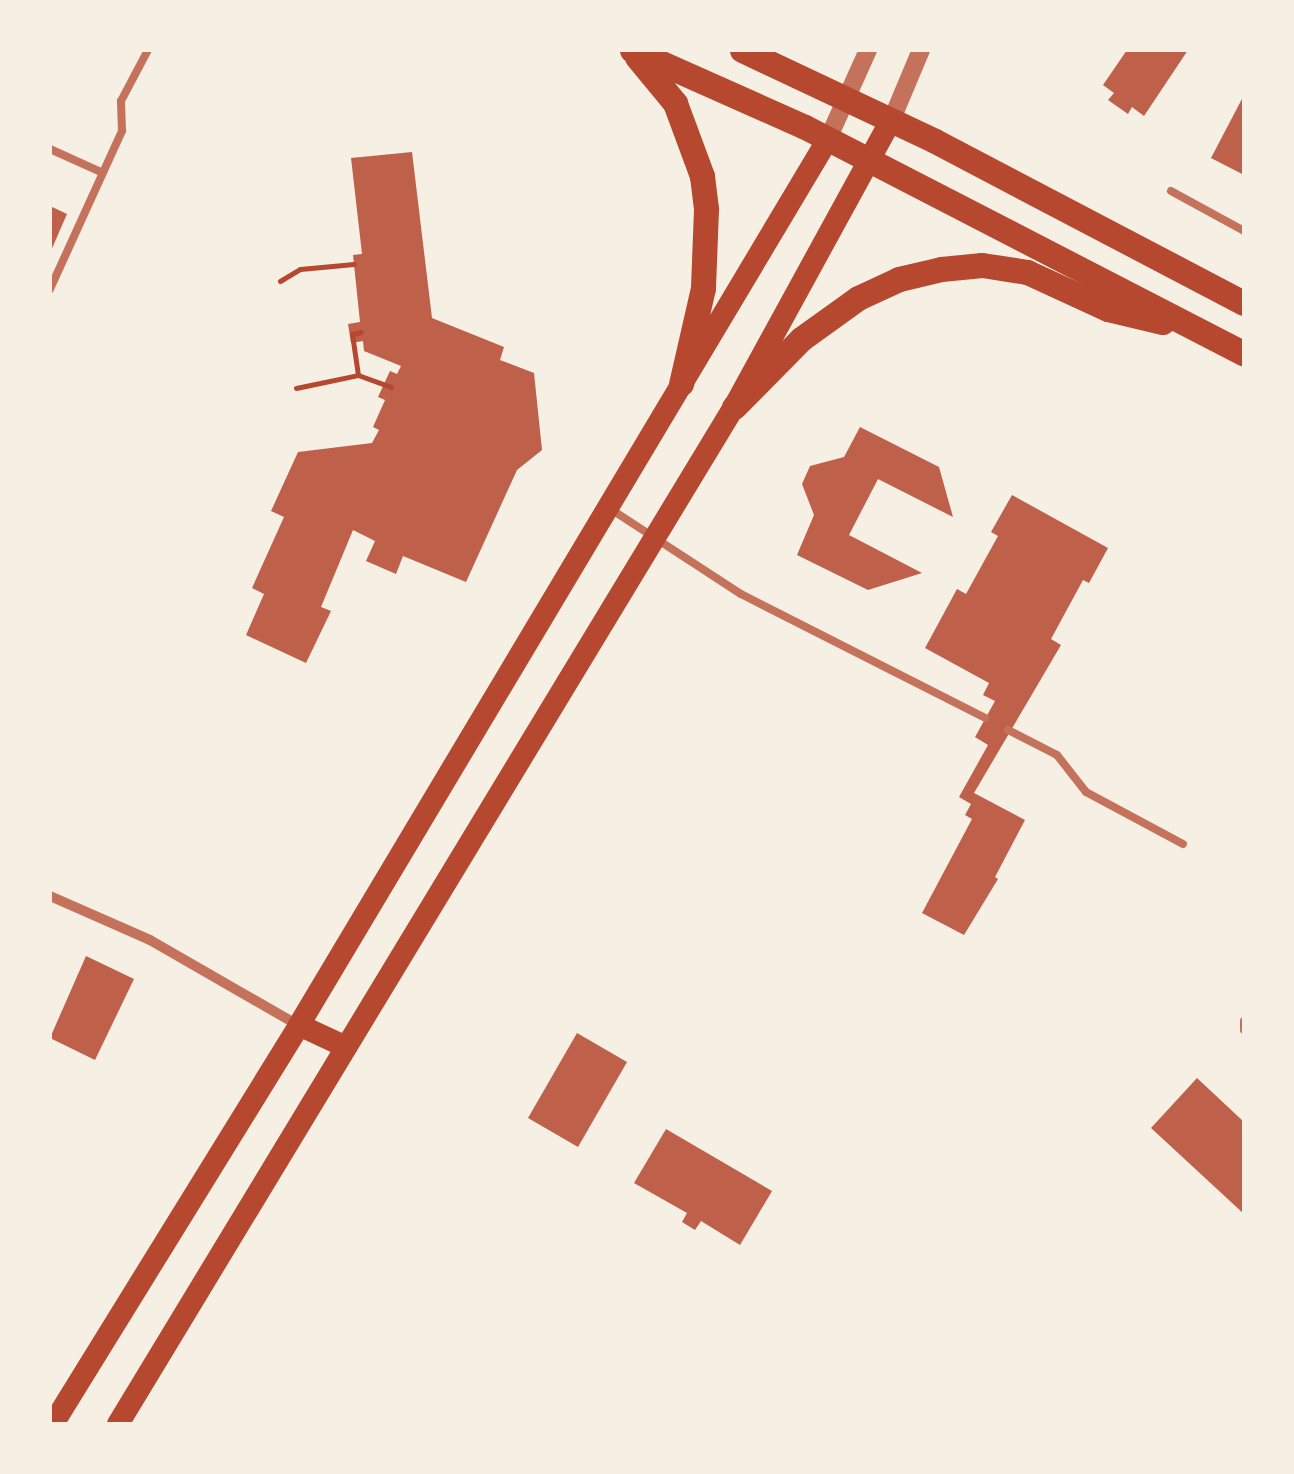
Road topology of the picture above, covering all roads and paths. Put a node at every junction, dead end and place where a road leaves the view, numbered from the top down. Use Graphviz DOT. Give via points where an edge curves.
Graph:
graph roads {
  1 [pos="148,50"];
  2 [pos="631,50"];
  3 [pos="742,50"];
  4 [pos="868,50"];
  5 [pos="920,50"];
  6 [pos="847,98"];
  7 [pos="892,119"];
  8 [pos="828,139"];
  9 [pos="50,148"];
  10 [pos="872,162"];
  11 [pos="103,172"];
  12 [pos="1171,191"];
  13 [pos="1244,231"];
  14 [pos="354,264"];
  15 [pos="280,281"];
  16 [pos="50,289"];
  17 [pos="1244,302"];
  18 [pos="1197,330"];
  19 [pos="362,332"];
  20 [pos="1244,354"];
  21 [pos="358,375"];
  22 [pos="681,384"];
  23 [pos="391,387"];
  24 [pos="296,388"];
  25 [pos="734,408"];
  26 [pos="608,508"];
  27 [pos="656,536"];
  28 [pos="985,718"];
  29 [pos="1008,730"];
  30 [pos="1183,844"];
  31 [pos="50,896"];
  32 [pos="1244,1020"];
  33 [pos="299,1025"];
  34 [pos="1244,1030"];
  35 [pos="346,1047"];
  36 [pos="54,1424"];
  37 [pos="118,1424"];
  1 -- 11 [label="lane" via="122,101 122,131"];
  2 -- 8 [label="highway"];
  2 -- 22 [label="highway" via="674,103 702,176 703,288"];
  3 -- 6 [label="highway"];
  4 -- 6 [label="street"];
  5 -- 7 [label="street"];
  6 -- 7 [label="highway"];
  6 -- 8 [label="street"];
  7 -- 10 [label="main road"];
  7 -- 17 [label="highway"];
  8 -- 10 [label="highway"];
  8 -- 22 [label="main road"];
  9 -- 11 [label="lane"];
  10 -- 18 [label="highway"];
  10 -- 25 [label="main road"];
  11 -- 16 [label="lane"];
  12 -- 13 [label="lane"];
  14 -- 15 [label="path" via="300,269"];
  18 -- 20 [label="highway"];
  18 -- 25 [label="highway" via="1108,309 1027,272 982,265 941,269 858,298 801,339"];
  19 -- 21 [label="path" via="352,334"];
  21 -- 23 [label="path"];
  21 -- 24 [label="path"];
  22 -- 26 [label="main road"];
  25 -- 27 [label="main road"];
  26 -- 27 [label="lane"];
  26 -- 33 [label="main road"];
  27 -- 28 [label="lane" via="741,594"];
  27 -- 35 [label="main road"];
  29 -- 30 [label="lane" via="1057,755 1086,792"];
  31 -- 33 [label="street" via="150,940"];
  32 -- 34 [label="lane"];
  33 -- 35 [label="main road"];
  33 -- 36 [label="main road"];
  35 -- 37 [label="main road"];
}
